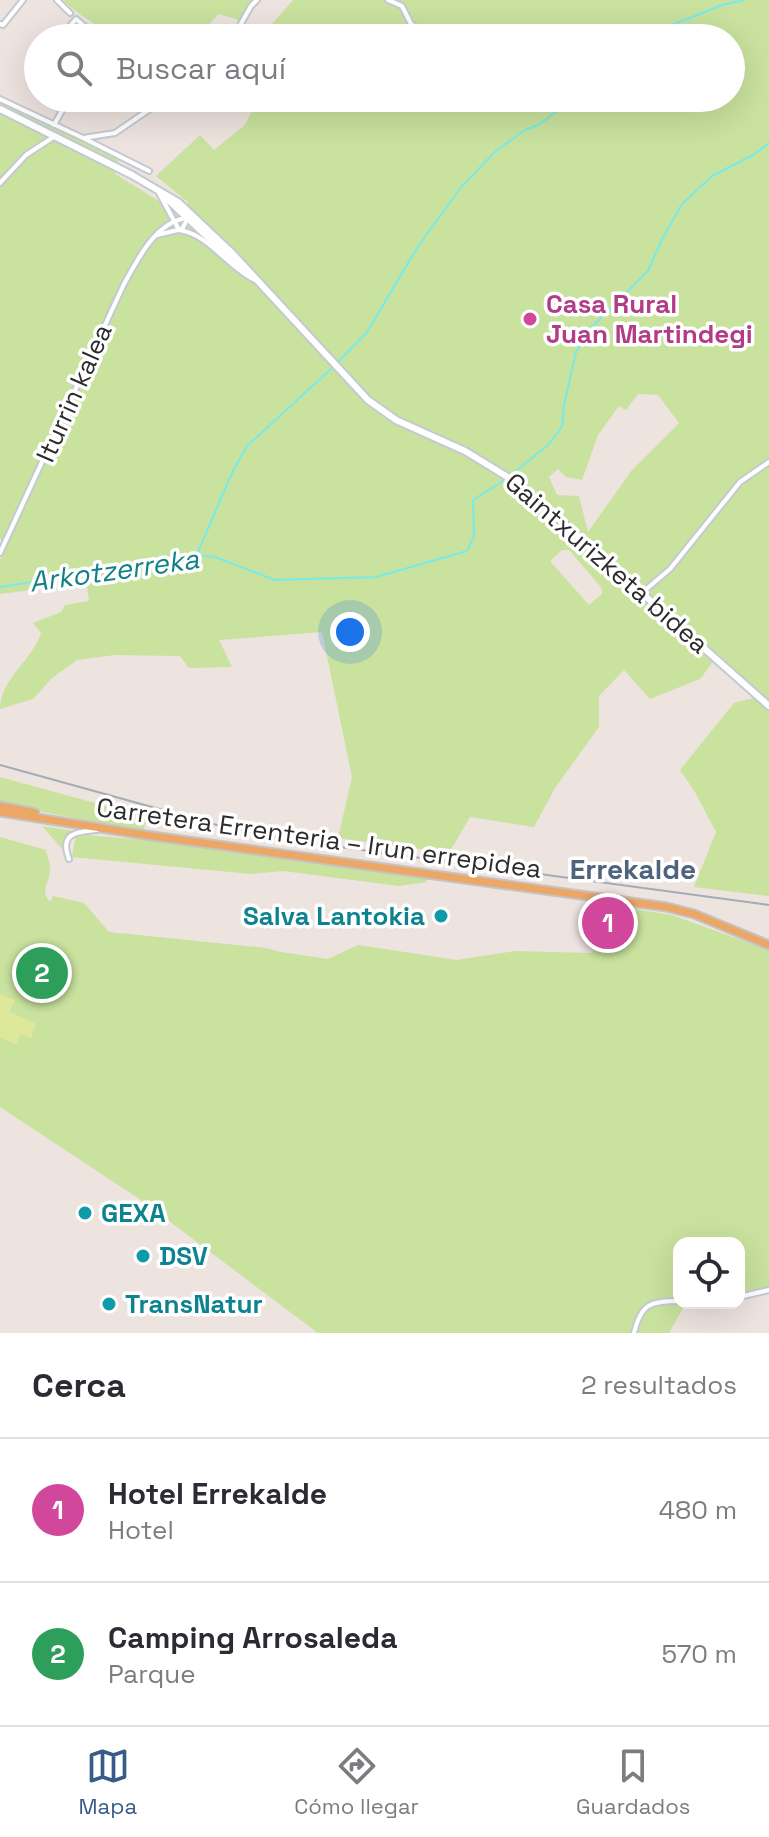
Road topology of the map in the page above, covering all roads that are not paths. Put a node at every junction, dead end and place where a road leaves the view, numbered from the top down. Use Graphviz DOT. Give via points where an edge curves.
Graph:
graph roads {
  1 [pos="23,0"];
  2 [pos="57,0"];
  3 [pos="257,0"];
  4 [pos="388,0"];
  5 [pos="70,13"];
  6 [pos="0,24"];
  7 [pos="241,24"];
  8 [pos="411,24"];
  9 [pos="0,99"];
  10 [pos="0,109"];
  11 [pos="24,111"];
  12 [pos="27,112"];
  13 [pos="61,112"];
  14 [pos="146,112"];
  15 [pos="54,125"];
  16 [pos="55,136"];
  17 [pos="83,138"];
  18 [pos="149,171"];
  19 [pos="0,183"];
  20 [pos="154,187"];
  21 [pos="168,208"];
  22 [pos="185,208"];
  23 [pos="188,218"];
  24 [pos="175,221"];
  25 [pos="179,230"];
  26 [pos="160,231"];
  27 [pos="213,234"];
  28 [pos="155,236"];
  29 [pos="255,280"];
  30 [pos="769,462"];
  31 [pos="0,553"];
  32 [pos="643,592"];
  33 [pos="769,706"];
  34 [pos="0,806"];
  35 [pos="0,815"];
  36 [pos="60,822"];
  37 [pos="109,830"];
  38 [pos="69,859"];
  39 [pos="769,945"];
  40 [pos="769,1290"];
  41 [pos="745,1296"];
  42 [pos="673,1301"];
  43 [pos="634,1333"];
  1 -- 6 [label="street"];
  2 -- 5 [label="street"];
  3 -- 7 [label="street"];
  4 -- 8 [label="street" via="402,6"];
  9 -- 11 [label="street"];
  10 -- 16 [label="main road, Gaintxurizketa bidea"];
  12 -- 15 [label="street"];
  13 -- 15 [label="street"];
  14 -- 17 [label="street" via="115,133"];
  15 -- 17 [label="street"];
  16 -- 19 [label="street" via="26,155"];
  16 -- 20 [label="main road, Gaintxurizketa bidea"];
  17 -- 18 [label="street"];
  20 -- 21 [label="street"];
  20 -- 22 [label="main road, Gaintxurizketa bidea"];
  20 -- 23 [label="main road, Gaintxurizketa bidea"];
  21 -- 24 [label="street"];
  21 -- 26 [label="street, Iturrin kalea"];
  22 -- 23 [label="main road"];
  22 -- 27 [label="main road, Gaintxurizketa bidea"];
  23 -- 24 [label="street, Iturrin kalea"];
  23 -- 25 [label="street"];
  23 -- 27 [label="main road, Gaintxurizketa bidea"];
  23 -- 29 [label="main road, Gaintxurizketa bidea"];
  24 -- 25 [label="street"];
  24 -- 26 [label="street, Iturrin kalea"];
  25 -- 28 [label="street"];
  25 -- 29 [label="street" via="200,237"];
  26 -- 28 [label="street, Iturrin kalea"];
  27 -- 29 [label="main road, Gaintxurizketa bidea"];
  28 -- 31 [label="street, Iturrin kalea" via="124,284"];
  29 -- 32 [label="main road, Gaintxurizketa bidea" via="368,400 396,420 505,474"];
  30 -- 32 [label="street" via="740,482 670,569"];
  32 -- 33 [label="main road, Gaintxurizketa bidea"];
  34 -- 36 [label="main road"];
  35 -- 36 [label="main road, Carretera Errenteria – Irun errepidea"];
  36 -- 37 [label="main road, Carretera Errenteria – Irun errepidea"];
  37 -- 38 [label="street" via="73,833 65,845"];
  37 -- 39 [label="main road, Carretera Errenteria – Irun errepidea" via="667,907"];
  40 -- 41 [label="street"];
  42 -- 43 [label="street" via="647,1306"];
}
